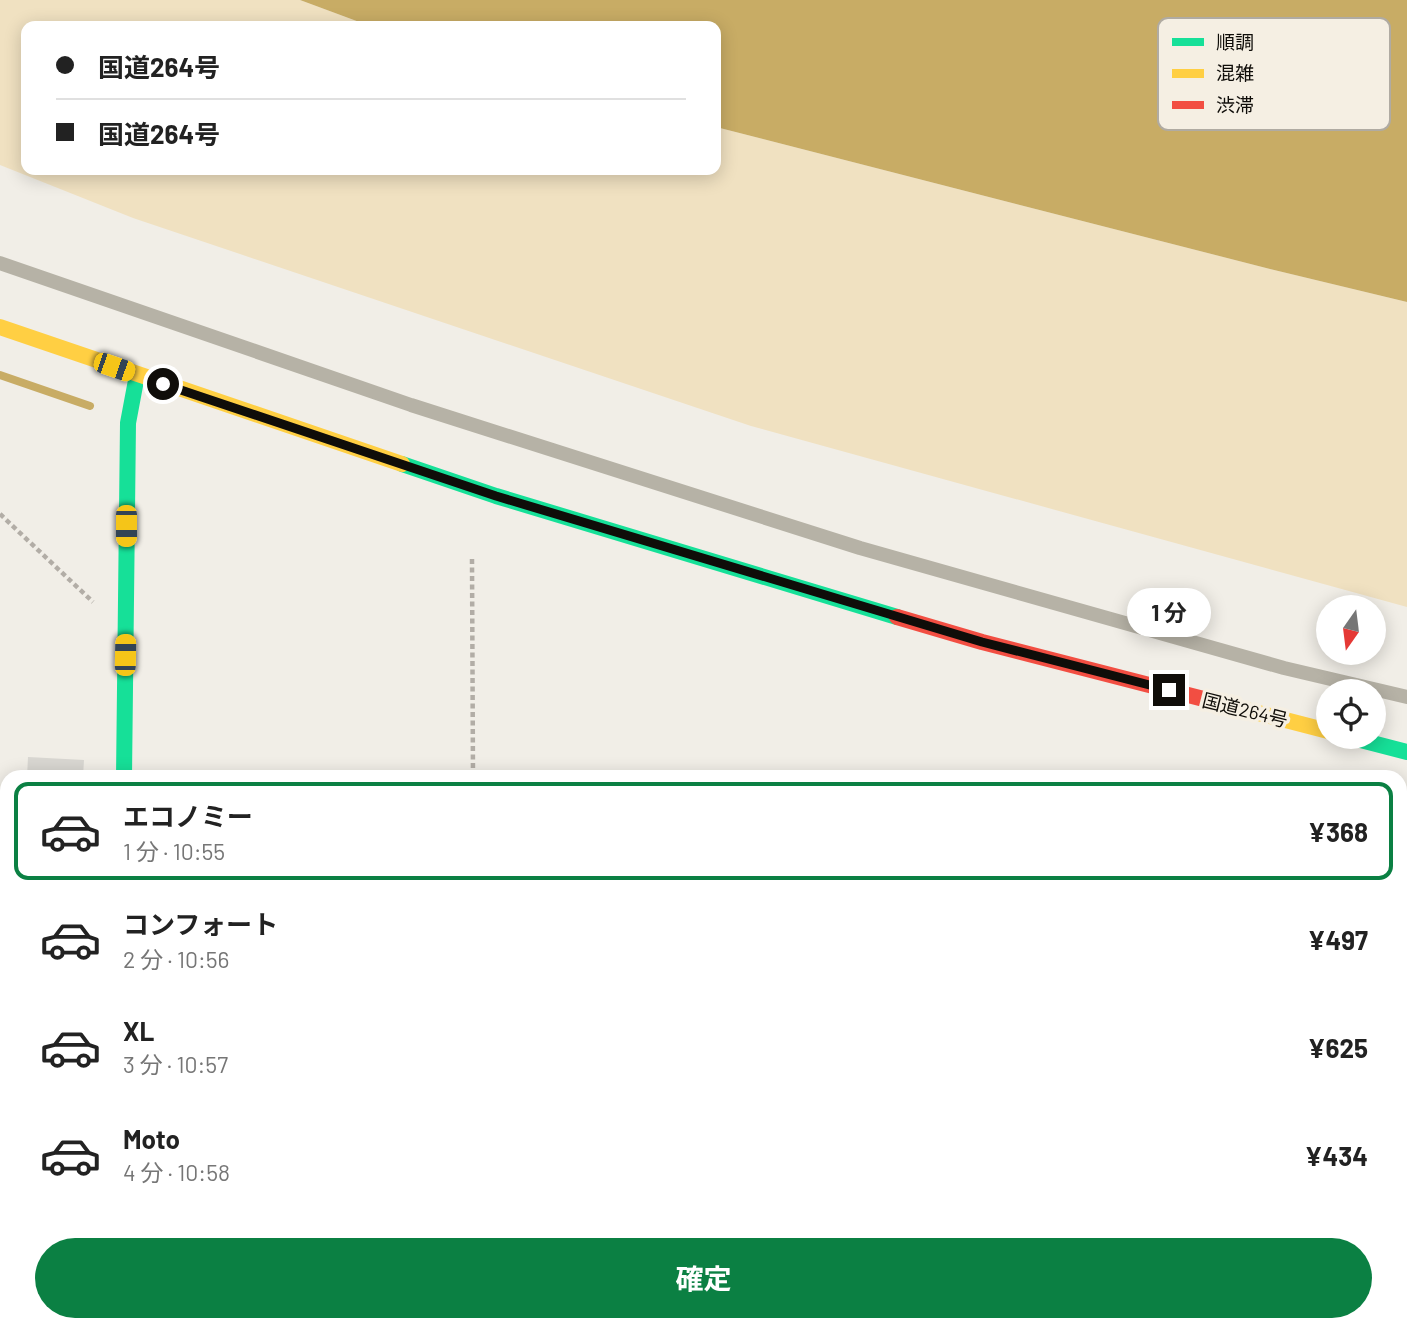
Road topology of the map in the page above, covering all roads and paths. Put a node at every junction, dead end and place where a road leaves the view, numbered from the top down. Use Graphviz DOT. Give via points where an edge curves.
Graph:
graph roads {
  1 [pos="0,262"];
  2 [pos="0,327"];
  3 [pos="137,375"];
  4 [pos="0,514"];
  5 [pos="472,559"];
  6 [pos="95,603"];
  7 [pos="1407,697"];
  8 [pos="1316,728"];
  9 [pos="1386,747"];
  10 [pos="1407,752"];
  11 [pos="124,770"];
  12 [pos="473,770"];
  1 -- 7 [label="lane" via="411,405 860,548 1284,668"];
  2 -- 3 [label="main road, 国道264号"];
  3 -- 8 [label="main road, 国道264号" via="496,496 969,638"];
  3 -- 11 [label="main road" via="128,423"];
  4 -- 6 [label="path"];
  5 -- 12 [label="path"];
  9 -- 10 [label="main road"];
}
